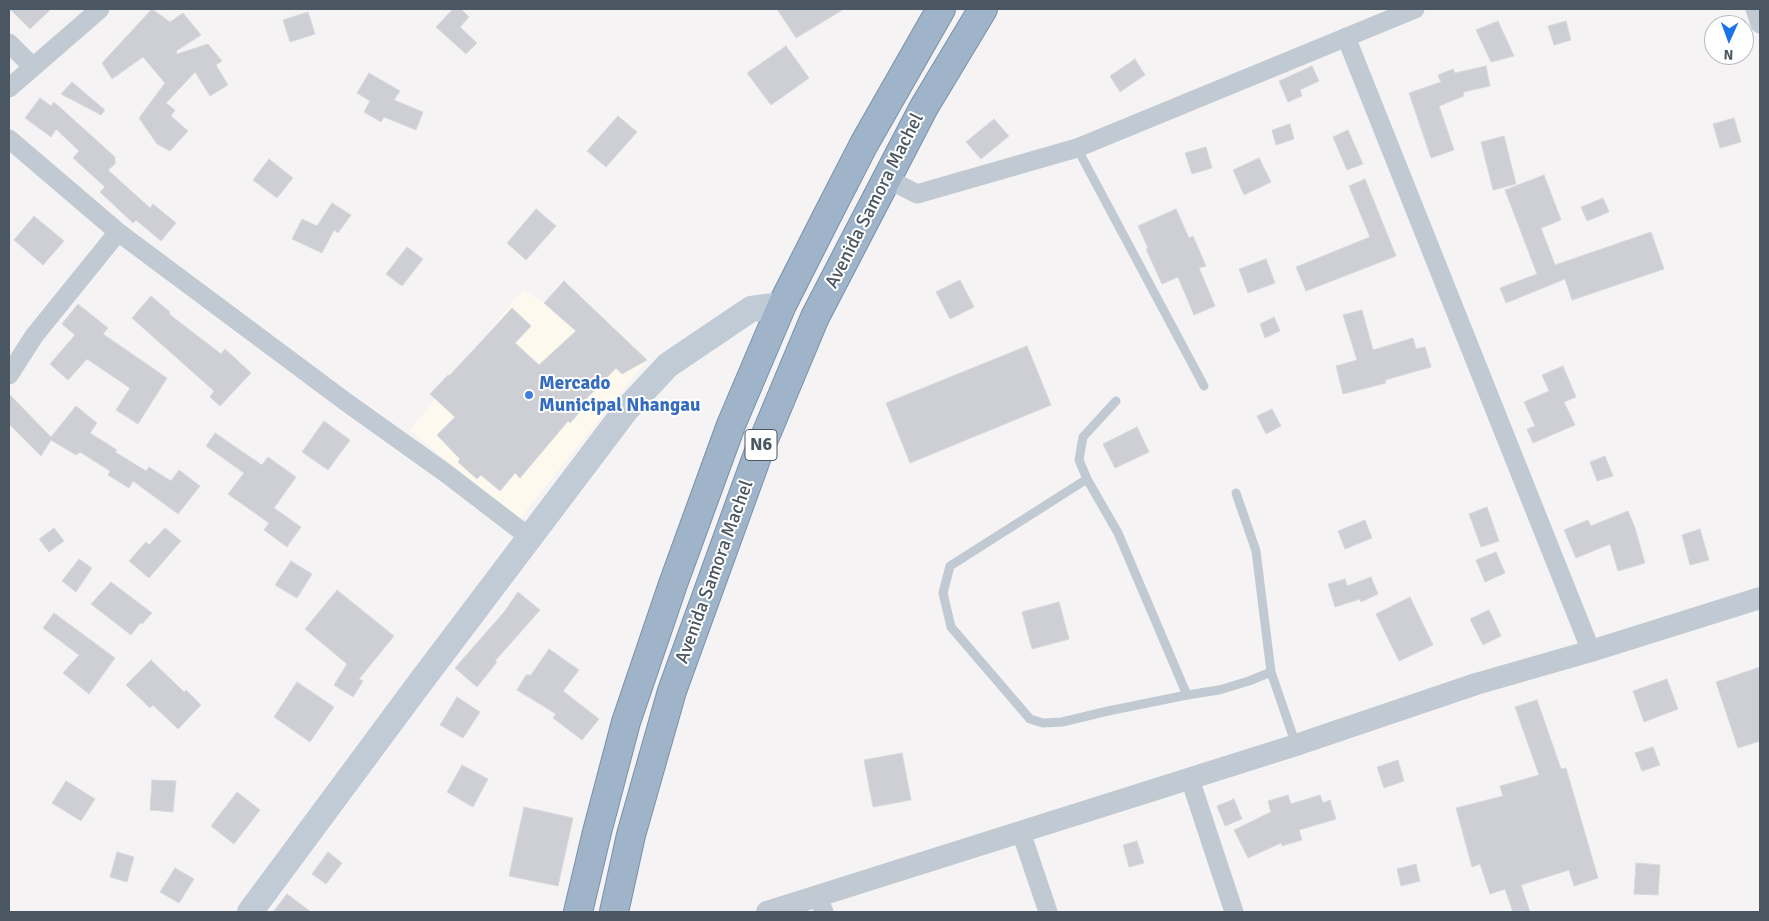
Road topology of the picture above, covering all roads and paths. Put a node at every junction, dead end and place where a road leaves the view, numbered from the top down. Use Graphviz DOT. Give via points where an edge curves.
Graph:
graph roads {
  1 [pos="100,9"];
  2 [pos="941,9"];
  3 [pos="983,9"];
  4 [pos="1415,9"];
  5 [pos="1755,9"];
  6 [pos="1760,24"];
  7 [pos="1346,37"];
  8 [pos="9,44"];
  9 [pos="33,67"];
  10 [pos="9,88"];
  11 [pos="9,139"];
  12 [pos="1077,148"];
  13 [pos="886,178"];
  14 [pos="118,232"];
  15 [pos="782,305"];
  16 [pos="9,375"];
  17 [pos="1204,386"];
  18 [pos="1116,401"];
  19 [pos="1087,479"];
  20 [pos="1236,492"];
  21 [pos="530,538"];
  22 [pos="1760,598"];
  23 [pos="1592,651"];
  24 [pos="1271,672"];
  25 [pos="1187,695"];
  26 [pos="1296,745"];
  27 [pos="1190,779"];
  28 [pos="1021,832"];
  29 [pos="821,904"];
  30 [pos="250,912"];
  31 [pos="578,912"];
  32 [pos="614,912"];
  33 [pos="767,912"];
  34 [pos="1048,912"];
  35 [pos="1234,912"];
  1 -- 9 [label="street"];
  2 -- 15 [label="highway, Avenida Samora Machel / N6" via="864,144"];
  3 -- 13 [label="highway, Avenida Samora Machel / N6"];
  4 -- 7 [label="street"];
  5 -- 6 [label="street"];
  7 -- 12 [label="street"];
  7 -- 23 [label="street"];
  8 -- 9 [label="street"];
  9 -- 10 [label="street"];
  11 -- 14 [label="street"];
  12 -- 13 [label="street" via="918,194"];
  12 -- 17 [label="lane"];
  13 -- 32 [label="highway, Avenida Samora Machel / N6" via="815,317 758,451 672,692 631,835"];
  14 -- 16 [label="street" via="34,336"];
  14 -- 21 [label="street"];
  15 -- 21 [label="main road" via="751,309 668,365 626,410"];
  15 -- 31 [label="highway, Avenida Samora Machel / N6" via="731,425 626,722"];
  18 -- 19 [label="lane" via="1083,437 1079,460"];
  19 -- 25 [label="lane" via="1118,533"];
  19 -- 25 [label="lane" via="950,566 943,593 951,627 1030,719 1043,723 1062,722"];
  20 -- 24 [label="lane" via="1256,551"];
  21 -- 30 [label="main road"];
  22 -- 23 [label="street"];
  23 -- 26 [label="street" via="1476,684"];
  24 -- 25 [label="lane" via="1249,682"];
  24 -- 26 [label="lane"];
  26 -- 27 [label="street"];
  27 -- 28 [label="street"];
  27 -- 35 [label="street"];
  28 -- 29 [label="street"];
  28 -- 34 [label="street"];
  29 -- 33 [label="street"];
}
